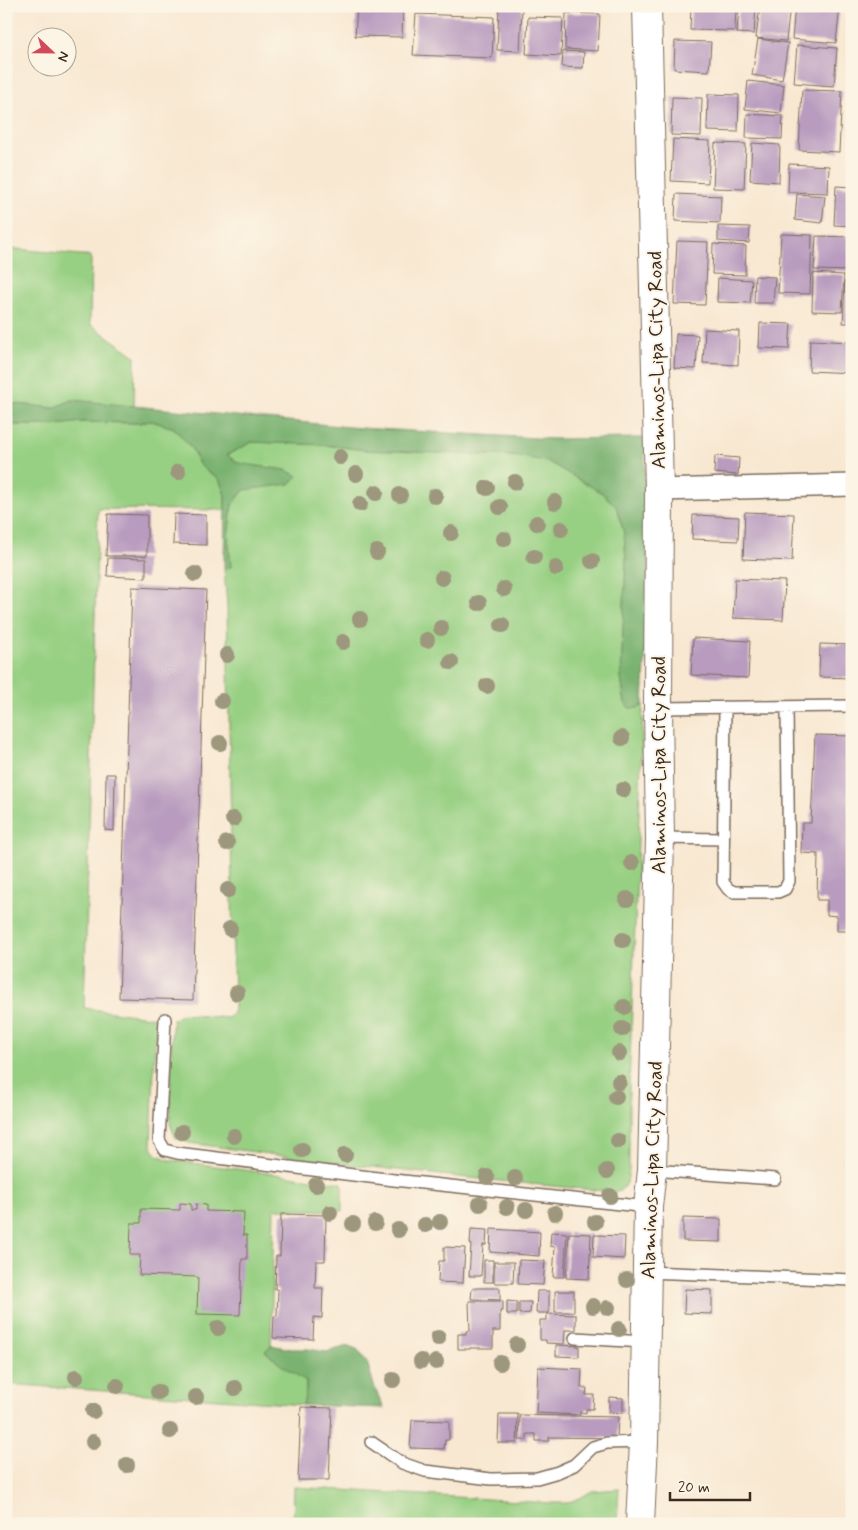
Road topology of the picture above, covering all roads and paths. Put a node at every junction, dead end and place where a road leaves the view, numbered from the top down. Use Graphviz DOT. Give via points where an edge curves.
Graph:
graph roads {
  1 [pos="647,6"];
  2 [pos="852,485"];
  3 [pos="660,490"];
  4 [pos="852,706"];
  5 [pos="787,707"];
  6 [pos="658,708"];
  7 [pos="725,708"];
  8 [pos="660,838"];
  9 [pos="722,839"];
  10 [pos="165,1019"];
  11 [pos="652,1170"];
  12 [pos="775,1179"];
  13 [pos="648,1207"];
  14 [pos="647,1272"];
  15 [pos="852,1280"];
  16 [pos="575,1338"];
  17 [pos="646,1342"];
  18 [pos="370,1442"];
  19 [pos="644,1442"];
  20 [pos="640,1524"];
  1 -- 3 [label="main road, Alaminos-Lipa City Road"];
  2 -- 3 [label="street"];
  3 -- 6 [label="main road, Alaminos-Lipa City Road"];
  4 -- 5 [label="lane"];
  5 -- 7 [label="lane"];
  5 -- 9 [label="lane" via="789,882 785,889 778,892 734,892 728,888 723,882"];
  6 -- 7 [label="lane"];
  6 -- 8 [label="main road, Alaminos-Lipa City Road"];
  7 -- 9 [label="lane"];
  8 -- 9 [label="lane"];
  8 -- 11 [label="main road, Alaminos-Lipa City Road"];
  10 -- 13 [label="lane" via="159,1140 165,1150 384,1179"];
  11 -- 12 [label="lane"];
  11 -- 13 [label="main road, Alaminos-Lipa City Road"];
  13 -- 14 [label="main road, Alaminos-Lipa City Road"];
  14 -- 15 [label="lane"];
  14 -- 17 [label="main road, Alaminos-Lipa City Road"];
  16 -- 17 [label="lane"];
  17 -- 19 [label="main road, Alaminos-Lipa City Road"];
  18 -- 19 [label="lane" via="402,1463 425,1471 491,1479 537,1478 574,1465 592,1447"];
  19 -- 20 [label="main road, Alaminos-Lipa City Road"];
}
